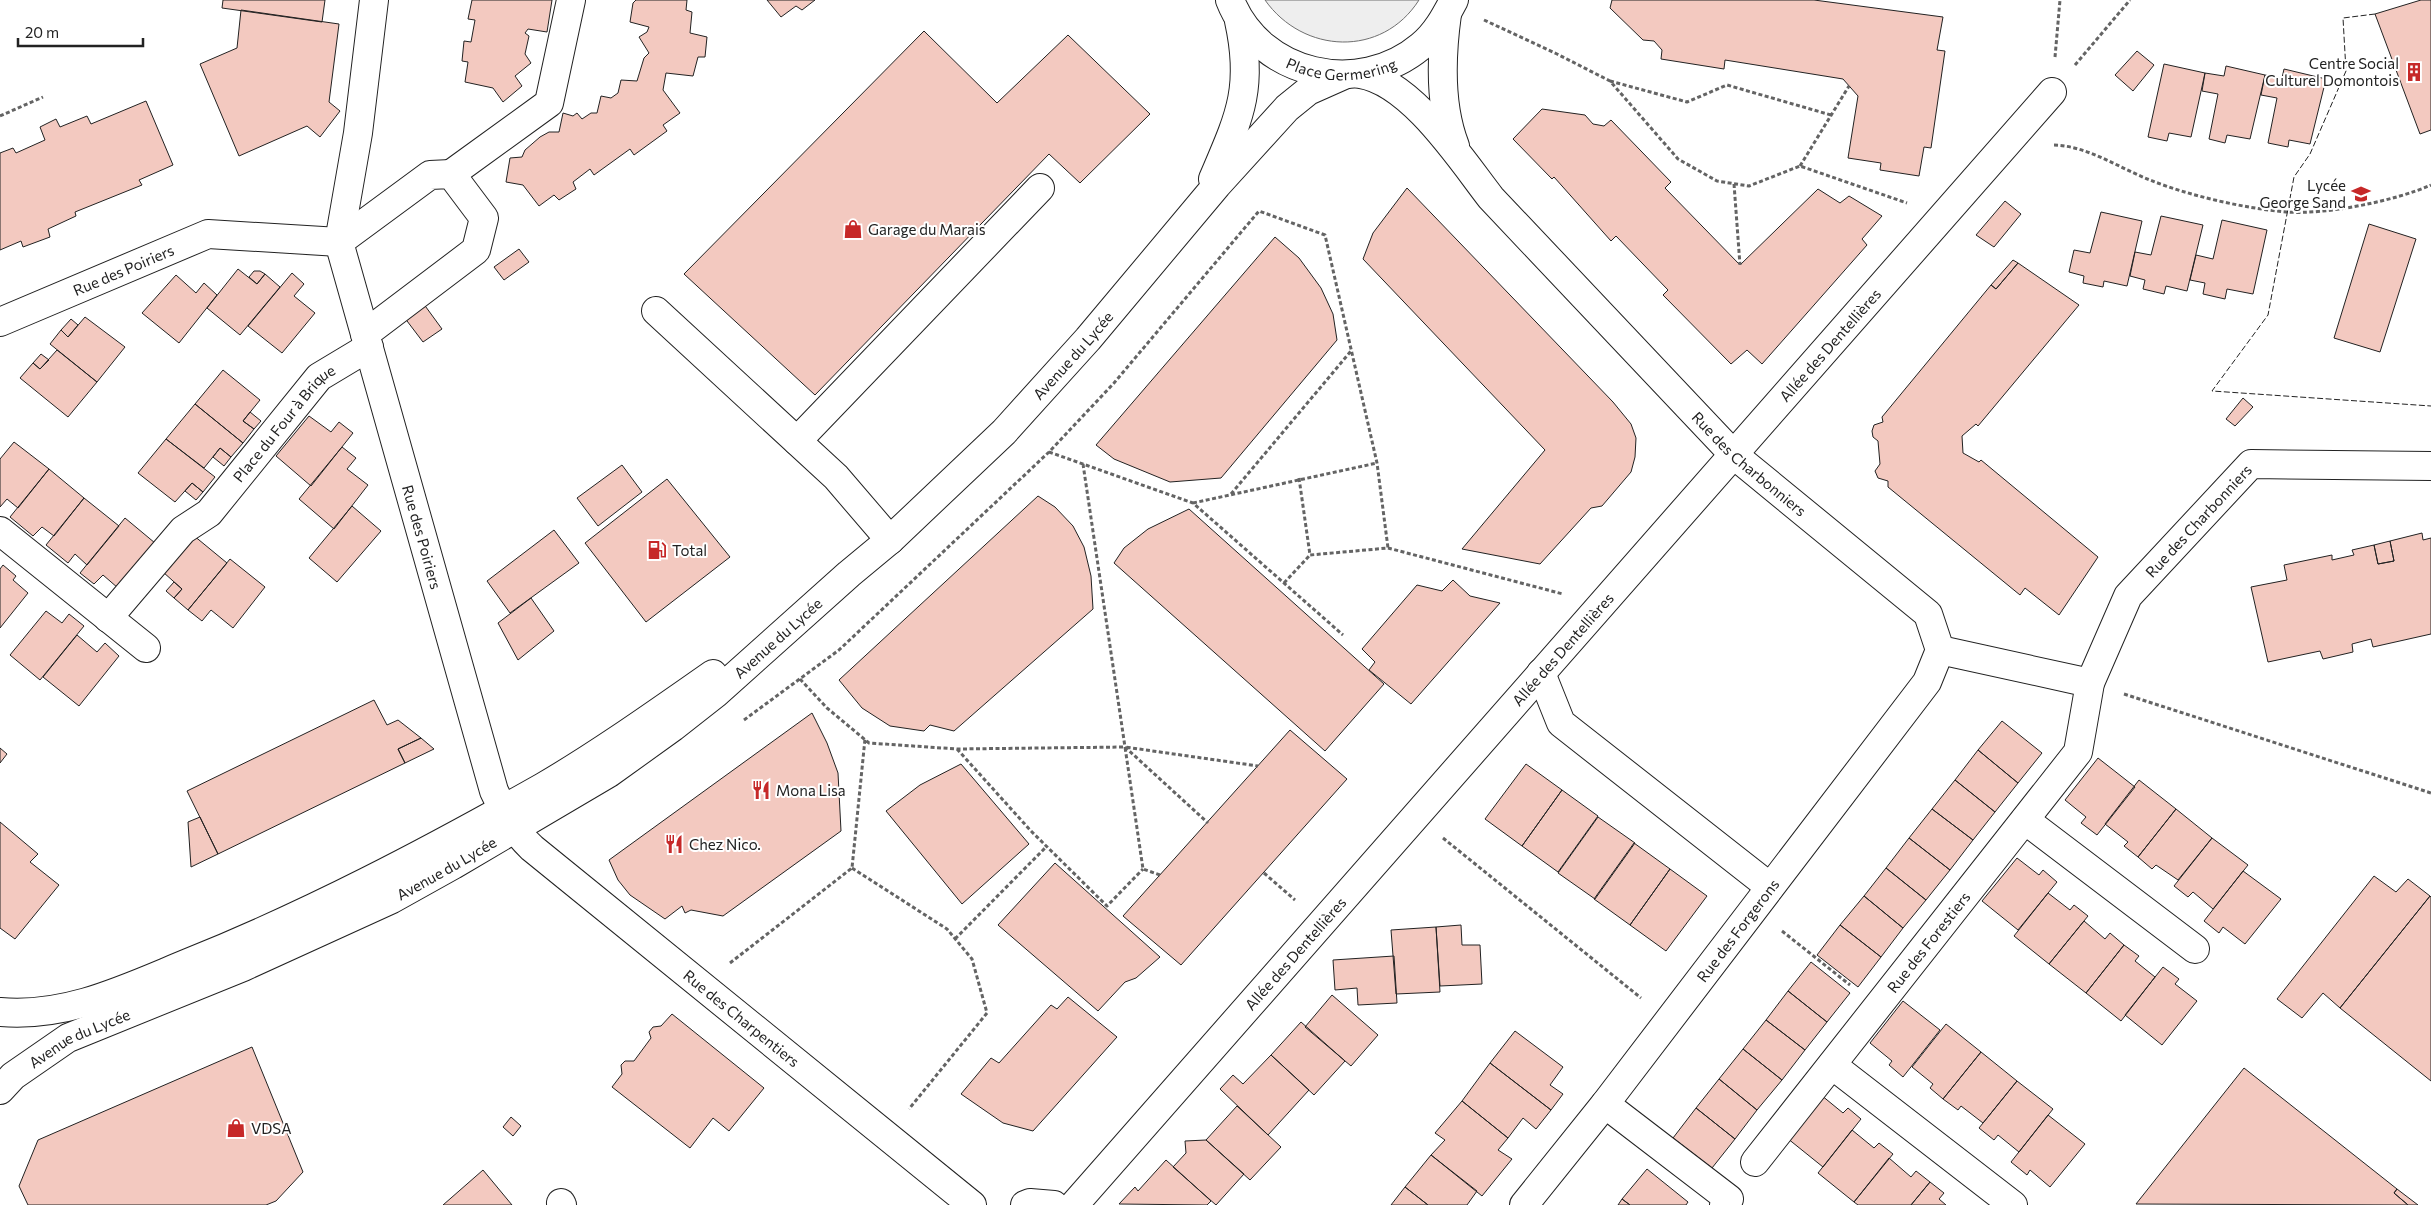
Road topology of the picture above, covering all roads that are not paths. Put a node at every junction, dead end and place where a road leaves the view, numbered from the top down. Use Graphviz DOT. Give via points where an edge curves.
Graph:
graph roads {
  1 [pos="374,0"];
  2 [pos="571,0"];
  3 [pos="1451,7"];
  4 [pos="1234,9"];
  5 [pos="1352,75"];
  6 [pos="2052,92"];
  7 [pos="1458,155"];
  8 [pos="450,174"];
  9 [pos="1040,188"];
  10 [pos="1179,232"];
  11 [pos="339,242"];
  12 [pos="656,311"];
  13 [pos="0,322"];
  14 [pos="367,340"];
  15 [pos="797,441"];
  16 [pos="1734,455"];
  17 [pos="2431,466"];
  18 [pos="0,531"];
  19 [pos="890,540"];
  20 [pos="108,618"];
  21 [pos="146,648"];
  22 [pos="1940,650"];
  23 [pos="1541,673"];
  24 [pos="2090,683"];
  25 [pos="508,819"];
  26 [pos="2025,820"];
  27 [pos="1770,887"];
  28 [pos="2195,949"];
  29 [pos="0,1012"];
  30 [pos="1832,1065"];
  31 [pos="0,1090"];
  32 [pos="1606,1104"];
  33 [pos="1755,1162"];
  34 [pos="972,1205"];
  35 [pos="1025,1205"];
  36 [pos="1054,1205"];
  37 [pos="1074,1205"];
  38 [pos="1524,1205"];
  39 [pos="1724,1205"];
  40 [pos="2013,1205"];
  1 -- 11 [label="street, Rue des Poiriers" via="358,133"];
  2 -- 8 [label="street" via="549,104"];
  3 -- 5 [label="street, Place Germering" via="1442,24 1422,46 1397,63"];
  3 -- 7 [label="street, Rue des Charbonniers" via="1442,69 1446,111"];
  4 -- 5 [label="street, Place Germering" via="1253,38 1278,58 1306,71"];
  4 -- 10 [label="street, Avenue du Lycée" via="1245,47 1243,99 1211,184"];
  5 -- 7 [label="street, Rue des Charbonniers" via="1375,76 1397,90 1425,116"];
  5 -- 10 [label="street, Avenue du Lycée" via="1308,91 1287,108"];
  6 -- 16 [label="street, Allée des Dentellières"];
  7 -- 16 [label="street, Rue des Charbonniers" via="1504,212"];
  8 -- 11 [label="street" via="430,176"];
  8 -- 14 [label="street, Place du Four à Brique" via="484,218 476,250"];
  9 -- 15 [label="street"];
  10 -- 19 [label="street, Avenue du Lycée" via="1004,432"];
  11 -- 13 [label="street, Rue des Poiriers" via="208,234"];
  11 -- 14 [label="street, Rue des Poiriers"];
  12 -- 15 [label="street"];
  14 -- 20 [label="street, Place du Four à Brique" via="319,378 209,513 183,530"];
  14 -- 25 [label="street, Rue des Poiriers" via="494,791"];
  15 -- 19 [label="street" via="836,477"];
  16 -- 22 [label="street, Rue des Charbonniers" via="1928,614"];
  16 -- 23 [label="street, Allée des Dentellières"];
  17 -- 24 [label="street, Rue des Charbonniers" via="2251,464 2128,596"];
  18 -- 20 [label="street"];
  19 -- 25 [label="street, Avenue du Lycée" via="718,671 543,786"];
  20 -- 21 [label="street"];
  22 -- 24 [label="street"];
  22 -- 27 [label="street, Rue des Forgerons" via="1927,682"];
  23 -- 27 [label="street" via="1561,723"];
  23 -- 37 [label="street, Allée des Dentellières"];
  24 -- 26 [label="street, Rue des Forestiers" via="2078,752"];
  25 -- 29 [label="street, Avenue du Lycée" via="291,918 78,1006 37,1014"];
  25 -- 31 [label="street, Avenue du Lycée" via="392,899 316,936 68,1038 13,1076"];
  25 -- 34 [label="street, Rue des Charpentiers" via="532,848"];
  26 -- 28 [label="street"];
  26 -- 30 [label="street, Rue des Forestiers"];
  27 -- 32 [label="street, Rue des Forgerons"];
  30 -- 33 [label="street, Rue des Forestiers"];
  30 -- 40 [label="street"];
  32 -- 38 [label="street, Rue des Forgerons"];
  32 -- 39 [label="street" via="1729,1199"];
  35 -- 36 [label="street"];
}
